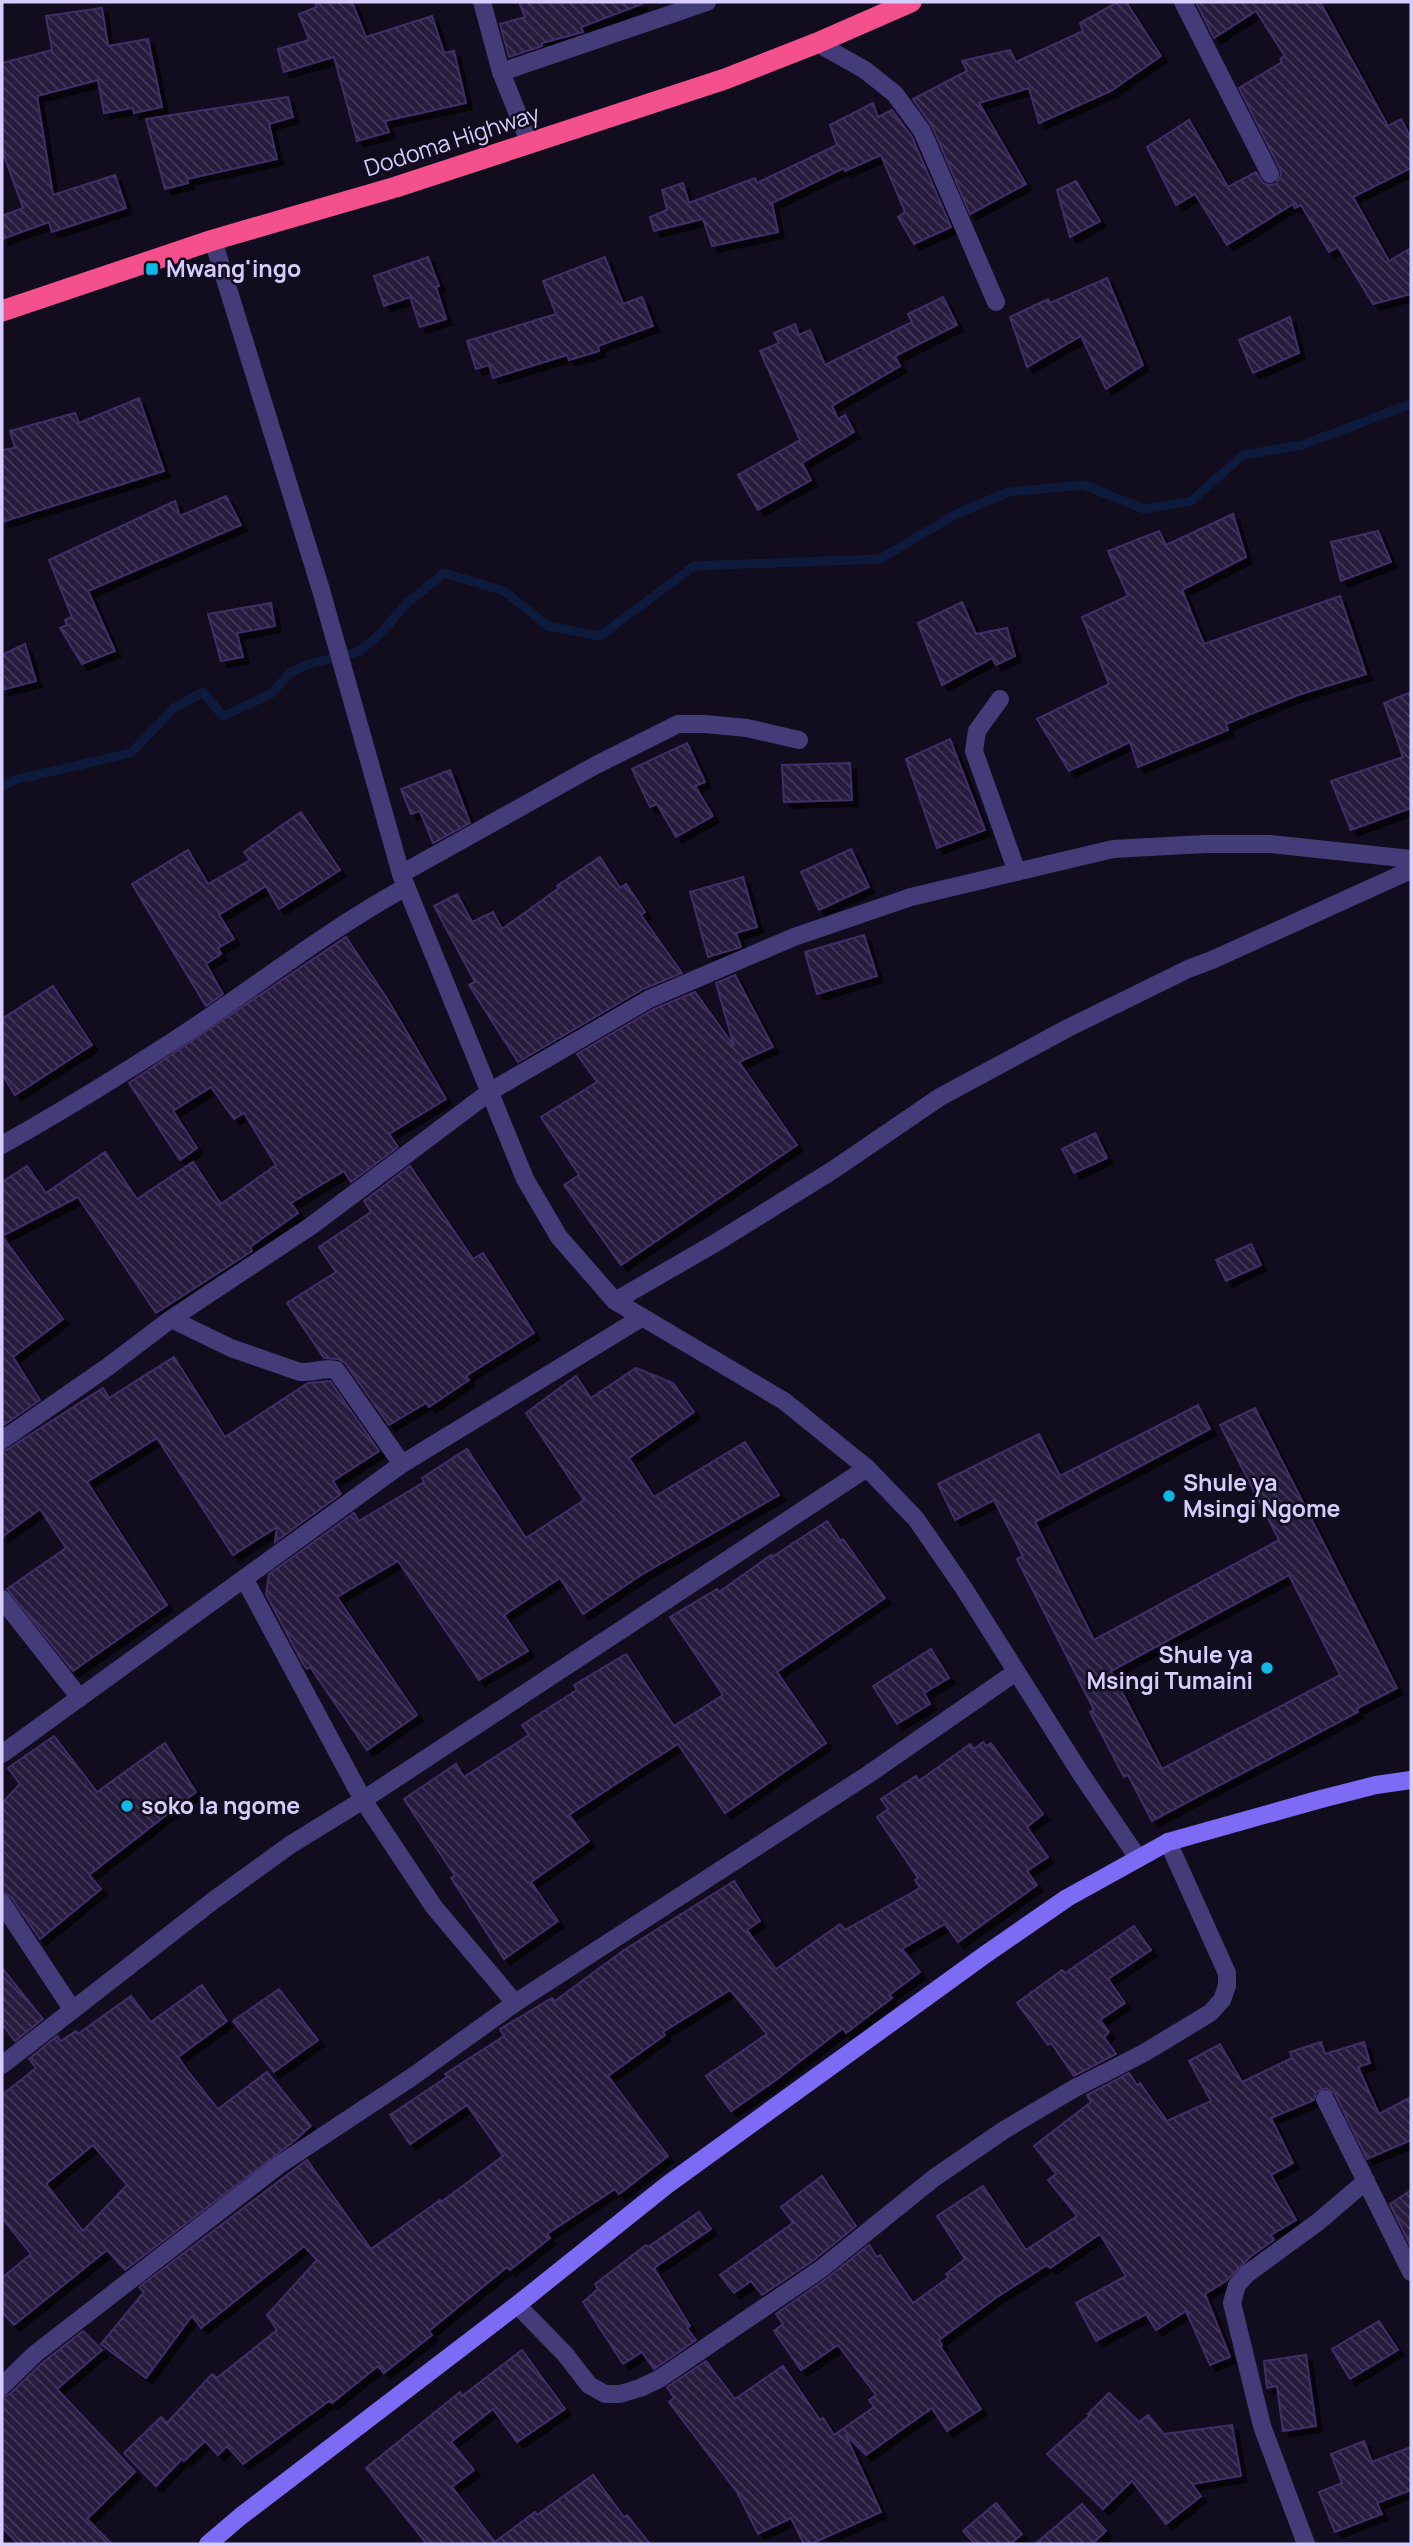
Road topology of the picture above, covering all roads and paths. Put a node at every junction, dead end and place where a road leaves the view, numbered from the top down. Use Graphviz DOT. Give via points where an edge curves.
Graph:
graph roads {
  1 [pos="482,2"];
  2 [pos="707,2"];
  3 [pos="911,2"];
  4 [pos="1183,2"];
  5 [pos="817,43"];
  6 [pos="501,72"];
  7 [pos="530,144"];
  8 [pos="1270,174"];
  9 [pos="213,240"];
  10 [pos="996,302"];
  11 [pos="2,311"];
  12 [pos="1000,699"];
  13 [pos="799,740"];
  14 [pos="1411,859"];
  15 [pos="1411,870"];
  16 [pos="1017,872"];
  17 [pos="404,880"];
  18 [pos="491,1091"];
  19 [pos="2,1145"];
  20 [pos="615,1301"];
  21 [pos="640,1318"];
  22 [pos="171,1319"];
  23 [pos="2,1440"];
  24 [pos="402,1464"];
  25 [pos="867,1468"];
  26 [pos="245,1580"];
  27 [pos="2,1599"];
  28 [pos="1016,1672"];
  29 [pos="80,1698"];
  30 [pos="2,1754"];
  31 [pos="1411,1780"];
  32 [pos="363,1800"];
  33 [pos="1168,1842"];
  34 [pos="1139,1858"];
  35 [pos="2,1903"];
  36 [pos="515,2003"];
  37 [pos="72,2009"];
  38 [pos="2,2065"];
  39 [pos="1325,2099"];
  40 [pos="1366,2181"];
  41 [pos="1411,2272"];
  42 [pos="517,2305"];
  43 [pos="2,2386"];
  44 [pos="208,2544"];
  45 [pos="1306,2544"];
  1 -- 6 [label="street"];
  2 -- 6 [label="street"];
  3 -- 5 [label="highway, Dodoma Highway"];
  4 -- 8 [label="street"];
  5 -- 7 [label="highway, Dodoma Highway"];
  5 -- 10 [label="street" via="895,93 922,131"];
  6 -- 7 [label="street"];
  7 -- 9 [label="highway, Dodoma Highway"];
  9 -- 11 [label="highway, Dodoma Highway"];
  9 -- 17 [label="street"];
  12 -- 16 [label="street" via="977,731 974,751"];
  13 -- 17 [label="street" via="747,728 678,724 596,765"];
  14 -- 16 [label="street" via="1270,844 1205,844 1113,849"];
  15 -- 20 [label="street" via="1188,969 940,1097 810,1185"];
  16 -- 18 [label="street" via="911,897 794,937 649,999"];
  17 -- 18 [label="street"];
  17 -- 19 [label="street" via="139,1063"];
  18 -- 20 [label="street" via="525,1179 559,1237"];
  18 -- 22 [label="street" via="311,1226"];
  20 -- 21 [label="street"];
  21 -- 24 [label="street"];
  21 -- 25 [label="street" via="784,1401"];
  22 -- 23 [label="street"];
  22 -- 24 [label="street" via="287,1368 311,1373 336,1370"];
  24 -- 26 [label="street"];
  25 -- 28 [label="street" via="916,1519"];
  25 -- 32 [label="street"];
  26 -- 29 [label="street"];
  26 -- 32 [label="street"];
  27 -- 29 [label="street"];
  28 -- 34 [label="street"];
  28 -- 36 [label="street" via="869,1774"];
  29 -- 30 [label="street"];
  31 -- 33 [label="street"];
  32 -- 36 [label="street" via="434,1907"];
  32 -- 37 [label="street" via="290,1845"];
  33 -- 34 [label="street"];
  33 -- 42 [label="street" via="1227,1973 1222,2000 1210,2013 1004,2130 933,2178 821,2269 640,2388 605,2394 589,2385"];
  34 -- 42 [label="street" via="1067,1898 986,1954 667,2186"];
  35 -- 37 [label="street"];
  36 -- 43 [label="street" via="279,2165 35,2354"];
  37 -- 38 [label="street"];
  39 -- 40 [label="street"];
  40 -- 41 [label="street"];
  40 -- 45 [label="street" via="1247,2274 1237,2285 1233,2303 1262,2426"];
  42 -- 44 [label="street"];
}
